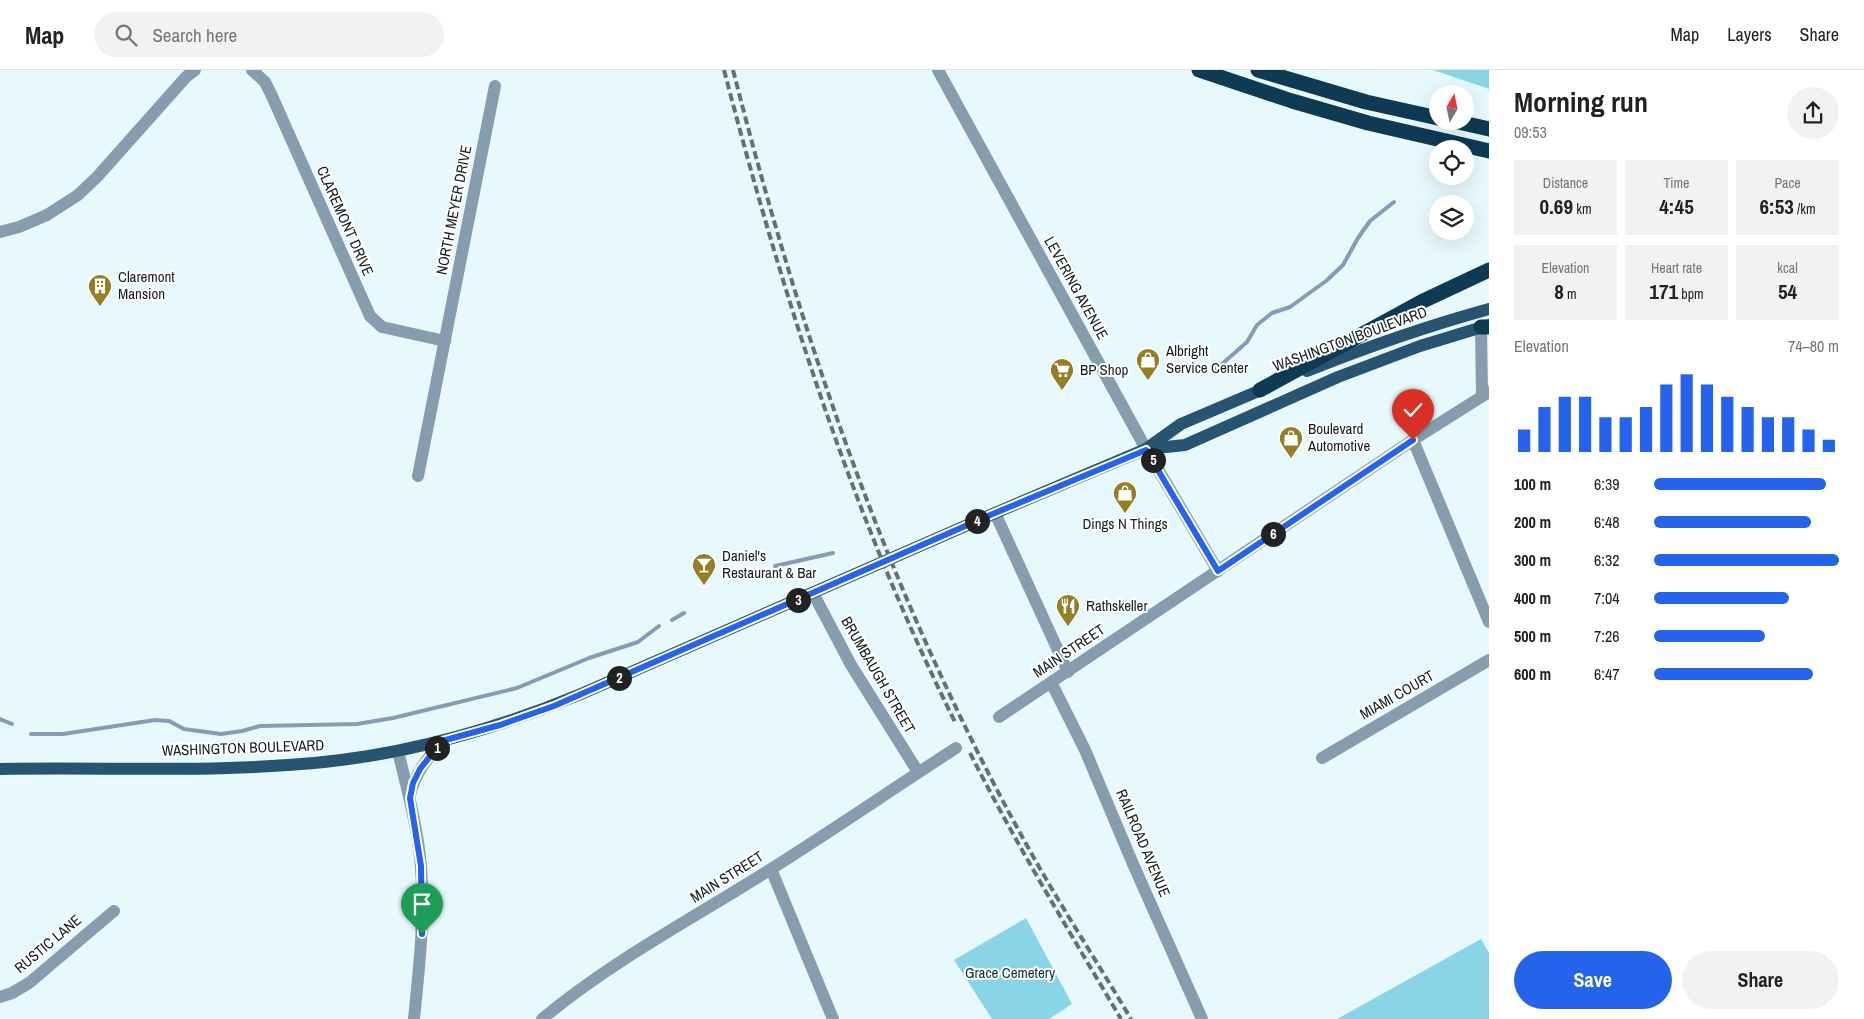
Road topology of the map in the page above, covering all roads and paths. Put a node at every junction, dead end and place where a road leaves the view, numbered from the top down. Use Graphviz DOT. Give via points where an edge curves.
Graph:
graph roads {
  1 [pos="196,70"];
  2 [pos="252,70"];
  3 [pos="938,70"];
  4 [pos="1199,70"];
  5 [pos="1258,70"];
  6 [pos="495,86"];
  7 [pos="1429,116"];
  8 [pos="1474,126"];
  9 [pos="1489,129"];
  10 [pos="1489,151"];
  11 [pos="0,232"];
  12 [pos="1489,270"];
  13 [pos="1489,309"];
  14 [pos="1486,326"];
  15 [pos="445,341"];
  16 [pos="1260,390"];
  17 [pos="1486,394"];
  18 [pos="1413,440"];
  19 [pos="1146,450"];
  20 [pos="418,476"];
  21 [pos="995,513"];
  22 [pos="1218,571"];
  23 [pos="813,593"];
  24 [pos="1489,622"];
  25 [pos="1489,660"];
  26 [pos="1068,672"];
  27 [pos="1051,682"];
  28 [pos="999,718"];
  29 [pos="442,741"];
  30 [pos="956,748"];
  31 [pos="398,751"];
  32 [pos="1322,758"];
  33 [pos="0,769"];
  34 [pos="918,772"];
  35 [pos="410,798"];
  36 [pos="771,869"];
  37 [pos="114,911"];
  38 [pos="0,997"];
  39 [pos="414,1019"];
  40 [pos="542,1019"];
  41 [pos="833,1019"];
  42 [pos="1202,1019"];
  1 -- 11 [label="street" via="78,195 47,215"];
  2 -- 15 [label="street, CLAREMONT DRIVE" via="265,82 271,94 370,316 382,327"];
  3 -- 19 [label="street, LEVERING AVENUE"];
  4 -- 10 [label="highway" via="1368,123"];
  5 -- 7 [label="highway" via="1366,102"];
  6 -- 15 [label="street, NORTH MEYER DRIVE"];
  8 -- 9 [label="highway"];
  12 -- 16 [label="highway" via="1423,301"];
  13 -- 16 [label="main road, WASHINGTON BOULEVARD" via="1412,331"];
  14 -- 17 [label="street, MAIN STREET"];
  14 -- 19 [label="main road, WASHINGTON BOULEVARD" via="1420,346 1338,377 1185,445"];
  15 -- 20 [label="street, NORTH MEYER DRIVE"];
  16 -- 19 [label="main road, WASHINGTON BOULEVARD" via="1180,424"];
  17 -- 18 [label="street, MAIN STREET"];
  18 -- 22 [label="street, MAIN STREET"];
  18 -- 24 [label="street"];
  19 -- 21 [label="main road, WASHINGTON BOULEVARD"];
  19 -- 22 [label="street, LEVERING AVENUE"];
  21 -- 23 [label="main road, WASHINGTON BOULEVARD"];
  21 -- 26 [label="street"];
  22 -- 26 [label="street, MAIN STREET"];
  23 -- 29 [label="main road, WASHINGTON BOULEVARD" via="554,706"];
  23 -- 34 [label="street, BRUMBAUGH STREET" via="851,665"];
  25 -- 32 [label="street, MIAMI COURT"];
  26 -- 27 [label="street, MAIN STREET"];
  27 -- 28 [label="street, MAIN STREET"];
  27 -- 42 [label="street, RAILROAD AVENUE" via="1085,750"];
  29 -- 31 [label="main road, WASHINGTON BOULEVARD"];
  29 -- 35 [label="street" via="420,769"];
  30 -- 34 [label="street, MAIN STREET"];
  31 -- 33 [label="main road, WASHINGTON BOULEVARD" via="288,765"];
  31 -- 35 [label="street"];
  34 -- 36 [label="street, MAIN STREET"];
  35 -- 39 [label="street" via="421,866 423,905"];
  36 -- 40 [label="street, MAIN STREET" via="622,960"];
  36 -- 41 [label="street"];
  37 -- 38 [label="street, RUSTIC LANE" via="29,983"];
}
